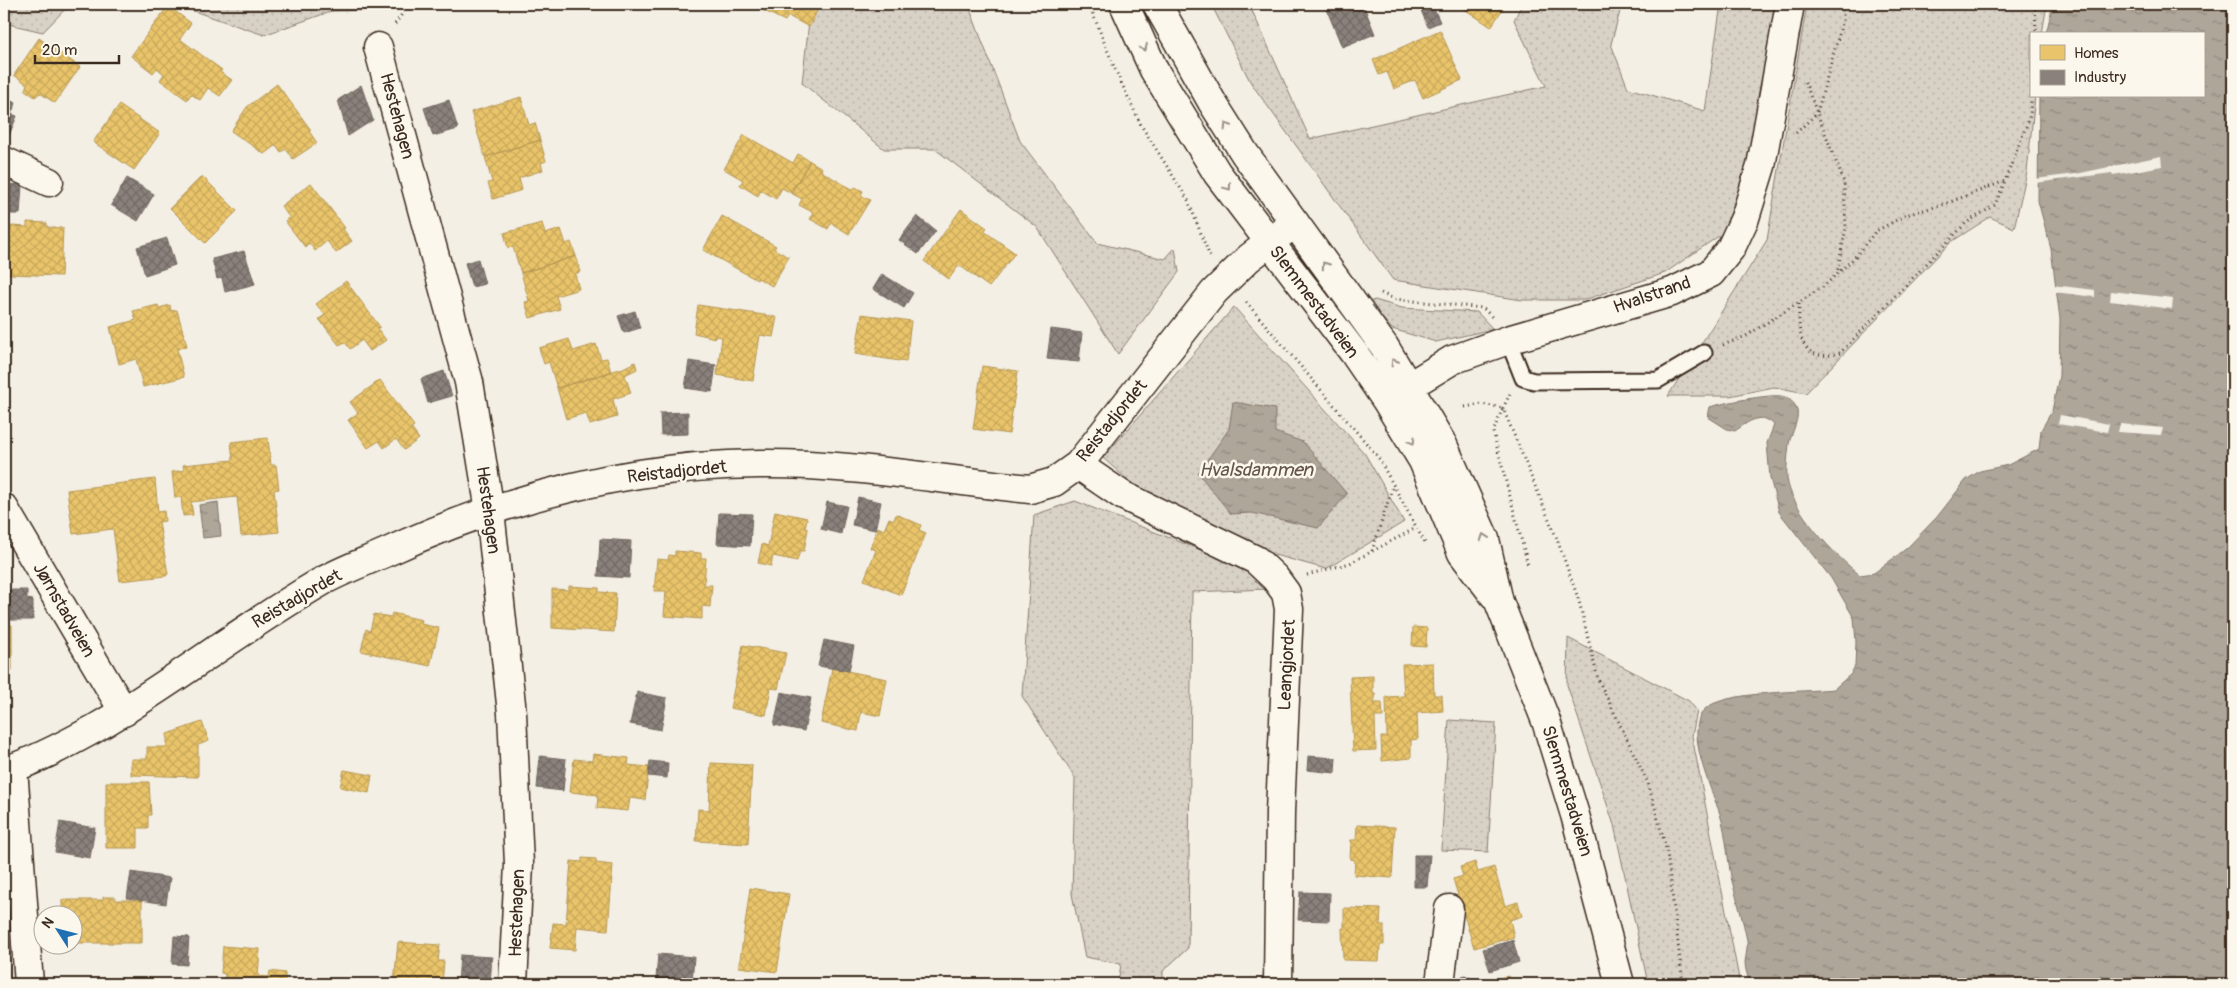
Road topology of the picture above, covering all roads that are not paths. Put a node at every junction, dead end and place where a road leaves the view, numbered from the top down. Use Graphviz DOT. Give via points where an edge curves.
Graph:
graph roads {
  1 [pos="1124,4"];
  2 [pos="1157,4"];
  3 [pos="1790,4"];
  4 [pos="378,47"];
  5 [pos="4,161"];
  6 [pos="49,182"];
  7 [pos="1295,223"];
  8 [pos="1270,242"];
  9 [pos="1508,340"];
  10 [pos="1704,353"];
  11 [pos="1410,387"];
  12 [pos="1386,400"];
  13 [pos="1078,465"];
  14 [pos="4,508"];
  15 [pos="490,511"];
  16 [pos="1499,602"];
  17 [pos="124,712"];
  18 [pos="8,770"];
  19 [pos="1449,908"];
  20 [pos="29,984"];
  21 [pos="514,984"];
  22 [pos="1278,984"];
  23 [pos="1440,984"];
  24 [pos="1620,984"];
  1 -- 8 [label="street, Slemmestadveien, one-way" via="1154,70 1199,144"];
  7 -- 2 [label="street, Slemmestadveien, one-way" via="1240,147"];
  3 -- 9 [label="street, Hvalstrand" via="1761,166 1742,225 1731,248 1711,273 1672,292"];
  4 -- 15 [label="street, Hestehagen" via="468,382"];
  5 -- 6 [label="street"];
  7 -- 8 [label="street, Reistadjordet"];
  11 -- 7 [label="street, Slemmestadveien, one-way"];
  8 -- 12 [label="street, Slemmestadveien"];
  8 -- 13 [label="street, Reistadjordet" via="1214,292"];
  9 -- 10 [label="lane" via="1523,378 1534,381 1658,380"];
  9 -- 11 [label="street, Hvalstrand" via="1452,360"];
  11 -- 12 [label="street, Hvalstrand"];
  16 -- 11 [label="street, Slemmestadveien, one-way" via="1485,539 1443,445"];
  12 -- 16 [label="street, Slemmestadveien, one-way" via="1423,460 1462,553"];
  13 -- 15 [label="street, Reistadjordet" via="1054,482 1030,490 869,470 760,464 651,472 556,490"];
  13 -- 22 [label="street, Leangjordet" via="1122,495 1256,560 1286,593 1289,609 1280,812"];
  14 -- 17 [label="street, Jørnstadveien"];
  15 -- 17 [label="street, Reistadjordet" via="441,527 325,580 264,617"];
  15 -- 21 [label="street, Hestehagen" via="512,714 519,864"];
  16 -- 24 [label="street, Slemmestadveien" via="1549,730"];
  17 -- 18 [label="street, Reistadjordet" via="65,745"];
  18 -- 20 [label="street, Reistadjordet"];
  19 -- 23 [label="street"];
}
